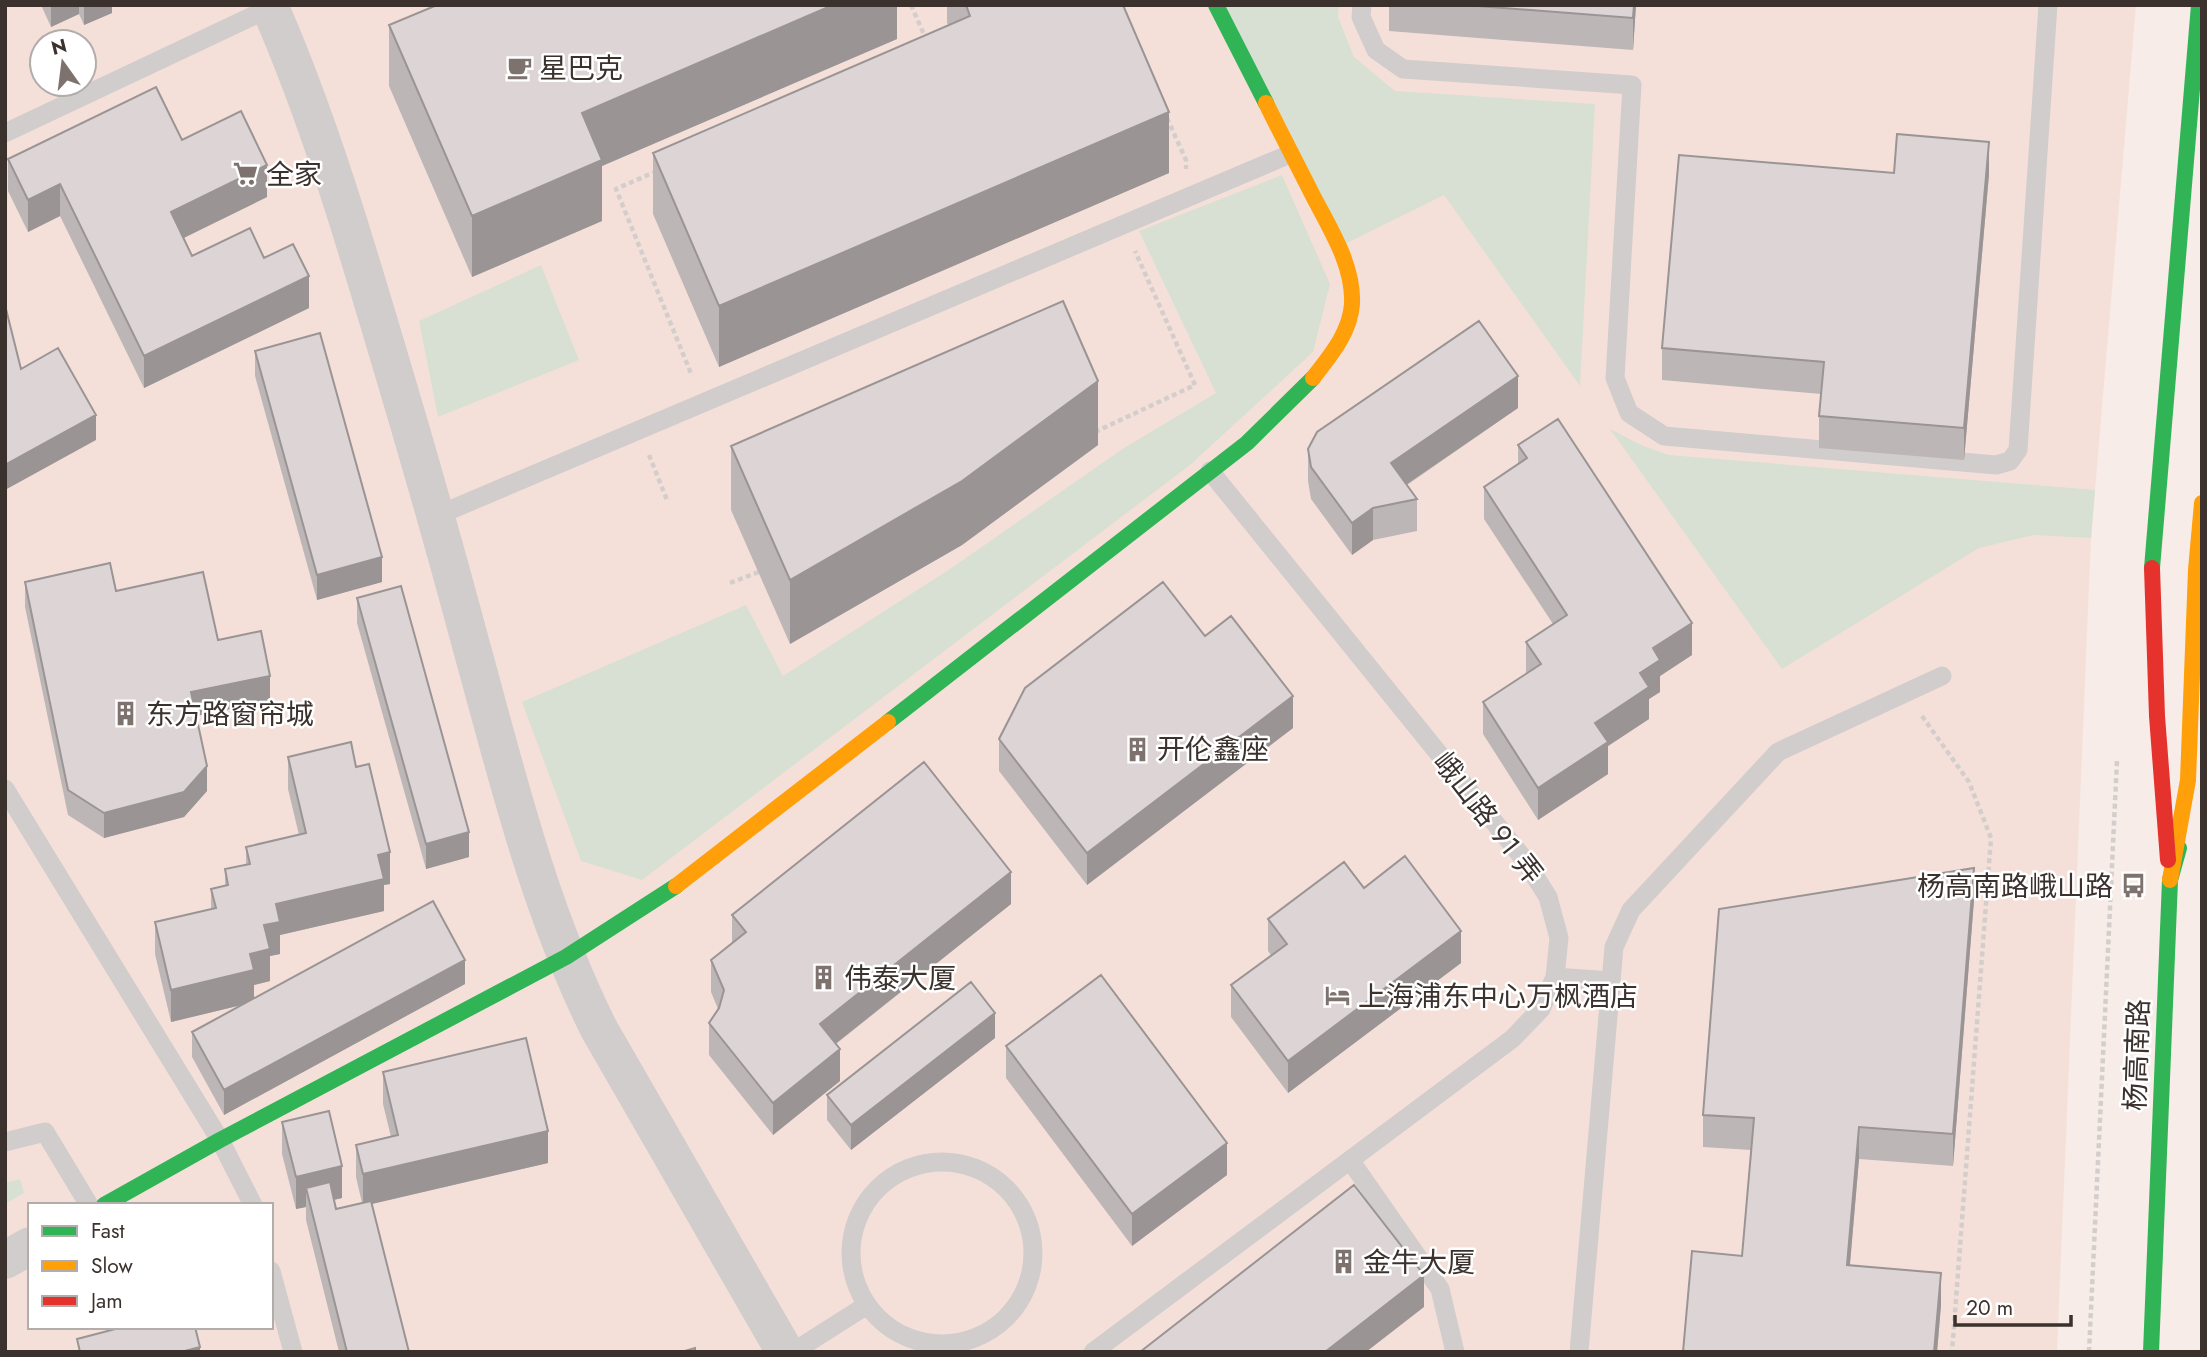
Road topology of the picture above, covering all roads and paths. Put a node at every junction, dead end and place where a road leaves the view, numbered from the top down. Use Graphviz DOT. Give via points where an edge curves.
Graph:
graph roads {
  1 [pos="911,5"];
  2 [pos="1216,5"];
  3 [pos="1363,5"];
  4 [pos="2048,5"];
  5 [pos="2199,5"];
  6 [pos="270,7"];
  7 [pos="926,41"];
  8 [pos="1165,113"];
  9 [pos="5,133"];
  10 [pos="1290,154"];
  11 [pos="667,167"];
  12 [pos="1185,198"];
  13 [pos="1123,225"];
  14 [pos="702,403"];
  15 [pos="639,430"];
  16 [pos="1093,433"];
  17 [pos="1210,471"];
  18 [pos="667,500"];
  19 [pos="2202,503"];
  20 [pos="436,516"];
  21 [pos="758,572"];
  22 [pos="730,583"];
  23 [pos="1941,676"];
  24 [pos="1905,693"];
  25 [pos="2202,765"];
  26 [pos="5,789"];
  27 [pos="2171,880"];
  28 [pos="566,957"];
  29 [pos="1556,977"];
  30 [pos="1611,981"];
  31 [pos="220,1140"];
  32 [pos="5,1142"];
  33 [pos="1350,1160"];
  34 [pos="88,1203"];
  35 [pos="108,1203"];
  36 [pos="252,1203"];
  37 [pos="28,1247"];
  38 [pos="5,1260"];
  39 [pos="273,1277"];
  40 [pos="867,1305"];
  41 [pos="293,1352"];
  42 [pos="785,1352"];
  43 [pos="793,1352"];
  44 [pos="1093,1352"];
  45 [pos="1455,1352"];
  46 [pos="1579,1352"];
  47 [pos="1952,1352"];
  48 [pos="2151,1352"];
  1 -- 7 [label="path"];
  2 -- 10 [label="main road"];
  3 -- 4 [label="lane" via="1361,17 1376,50 1403,69 1632,85 1615,378 1629,414 1664,436 1996,465 2010,461 2018,450"];
  5 -- 27 [label="main road" via="2152,572 2162,797"];
  6 -- 9 [label="lane"];
  6 -- 20 [label="street" via="349,220"];
  8 -- 12 [label="path" via="1186,160"];
  10 -- 12 [label="lane"];
  10 -- 17 [label="main road" via="1339,247 1350,281 1352,307 1345,332 1298,394"];
  11 -- 14 [label="path" via="616,189"];
  12 -- 13 [label="lane"];
  13 -- 14 [label="lane"];
  13 -- 16 [label="path" via="1195,385"];
  14 -- 15 [label="lane"];
  15 -- 18 [label="path"];
  15 -- 20 [label="lane"];
  17 -- 28 [label="main road" via="662,897"];
  17 -- 29 [label="lane, 峨山路 91 弄" via="1524,859 1548,897 1559,939"];
  19 -- 27 [label="main road" via="2189,780"];
  20 -- 28 [label="street" via="527,847"];
  21 -- 22 [label="path"];
  23 -- 24 [label="lane"];
  24 -- 30 [label="lane" via="1778,752 1631,910 1614,947"];
  24 -- 47 [label="path" via="1969,782 1992,838"];
  25 -- 27 [label="main road, 杨高南路"];
  26 -- 31 [label="lane"];
  27 -- 48 [label="main road, 杨高南路"];
  28 -- 31 [label="main road"];
  28 -- 42 [label="street" via="599,1029"];
  29 -- 30 [label="lane"];
  29 -- 33 [label="lane, 峨山路 91 弄" via="1541,1009 1512,1039"];
  30 -- 46 [label="lane"];
  31 -- 35 [label="main road"];
  31 -- 36 [label="lane"];
  32 -- 34 [label="lane" via="45,1132"];
  33 -- 44 [label="lane, 峨山路 91 弄"];
  33 -- 45 [label="lane" via="1440,1289"];
  37 -- 38 [label="street"];
  39 -- 41 [label="lane"];
  40 -- 40 [label="lane" via="877,1319 903,1336 934,1344 965,1342 994,1329 1015,1308 1029,1283 1034,1253 1030,1224 1016,1198 995,1178 969,1164 940,1161 911,1166 885,1180 863,1203 852,1232 850,1264"];
  40 -- 43 [label="lane"];
}
